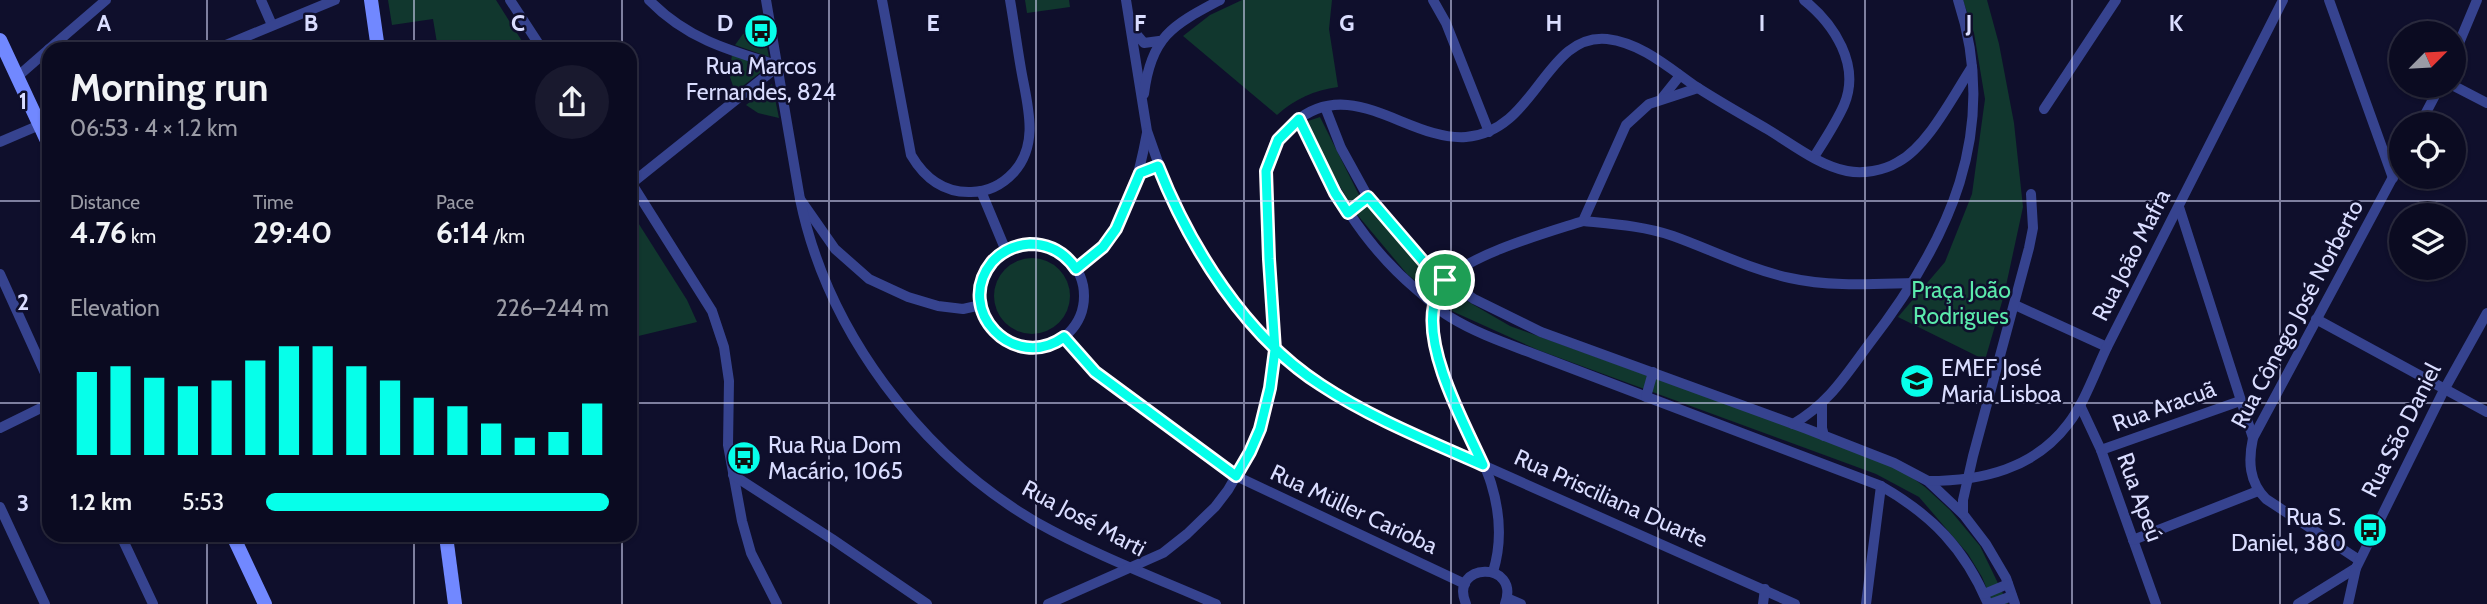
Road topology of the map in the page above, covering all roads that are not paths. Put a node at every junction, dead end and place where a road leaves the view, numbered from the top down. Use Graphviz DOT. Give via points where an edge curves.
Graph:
graph roads {
  1 [pos="106,0"];
  2 [pos="261,0"];
  3 [pos="335,0"];
  4 [pos="371,0"];
  5 [pos="510,0"];
  6 [pos="649,0"];
  7 [pos="766,0"];
  8 [pos="882,0"];
  9 [pos="1010,0"];
  10 [pos="1126,0"];
  11 [pos="1220,0"];
  12 [pos="1433,0"];
  13 [pos="1804,0"];
  14 [pos="1958,0"];
  15 [pos="2116,0"];
  16 [pos="2283,0"];
  17 [pos="2329,0"];
  18 [pos="2477,0"];
  19 [pos="272,25"];
  20 [pos="1130,26"];
  21 [pos="2466,26"];
  22 [pos="0,40"];
  23 [pos="1159,41"];
  24 [pos="57,42"];
  25 [pos="232,42"];
  26 [pos="377,42"];
  27 [pos="537,42"];
  28 [pos="42,55"];
  29 [pos="777,66"];
  30 [pos="1972,67"];
  31 [pos="1678,74"];
  32 [pos="17,77"];
  33 [pos="1698,88"];
  34 [pos="2466,92"];
  35 [pos="1661,98"];
  36 [pos="1975,100"];
  37 [pos="2487,103"];
  38 [pos="1946,106"];
  39 [pos="1144,107"];
  40 [pos="1325,107"];
  41 [pos="2043,109"];
  42 [pos="1299,119"];
  43 [pos="42,120"];
  44 [pos="42,124"];
  45 [pos="1147,131"];
  46 [pos="1489,132"];
  47 [pos="0,142"];
  48 [pos="1814,157"];
  49 [pos="1158,166"];
  50 [pos="2389,167"];
  51 [pos="1140,173"];
  52 [pos="637,177"];
  53 [pos="2389,185"];
  54 [pos="981,191"];
  55 [pos="637,192"];
  56 [pos="2031,194"];
  57 [pos="1368,197"];
  58 [pos="800,199"];
  59 [pos="2179,207"];
  60 [pos="1348,213"];
  61 [pos="1583,221"];
  62 [pos="1006,251"];
  63 [pos="1076,269"];
  64 [pos="0,274"];
  65 [pos="1445,280"];
  66 [pos="1913,283"];
  67 [pos="981,304"];
  68 [pos="1434,304"];
  69 [pos="2015,304"];
  70 [pos="2487,313"];
  71 [pos="2316,319"];
  72 [pos="1541,332"];
  73 [pos="1064,337"];
  74 [pos="2107,347"];
  75 [pos="1275,350"];
  76 [pos="1534,354"];
  77 [pos="42,367"];
  78 [pos="1653,372"];
  79 [pos="2444,390"];
  80 [pos="1646,397"];
  81 [pos="2241,401"];
  82 [pos="1822,405"];
  83 [pos="2080,405"];
  84 [pos="42,407"];
  85 [pos="1755,411"];
  86 [pos="2487,412"];
  87 [pos="1793,424"];
  88 [pos="0,428"];
  89 [pos="1746,433"];
  90 [pos="1824,436"];
  91 [pos="2253,438"];
  92 [pos="2101,450"];
  93 [pos="1483,465"];
  94 [pos="733,475"];
  95 [pos="1236,476"];
  96 [pos="1968,479"];
  97 [pos="1928,481"];
  98 [pos="1881,486"];
  99 [pos="2258,491"];
  100 [pos="0,506"];
  101 [pos="1963,514"];
  102 [pos="2133,540"];
  103 [pos="124,542"];
  104 [pos="236,542"];
  105 [pos="447,542"];
  106 [pos="2357,564"];
  107 [pos="1132,568"];
  108 [pos="1493,572"];
  109 [pos="1465,584"];
  110 [pos="2008,584"];
  111 [pos="1765,589"];
  112 [pos="1987,600"];
  113 [pos="2013,600"];
  114 [pos="1506,601"];
  115 [pos="45,604"];
  116 [pos="153,604"];
  117 [pos="264,604"];
  118 [pos="455,604"];
  119 [pos="777,604"];
  120 [pos="927,604"];
  121 [pos="1048,604"];
  122 [pos="1216,604"];
  123 [pos="1466,604"];
  124 [pos="1521,604"];
  125 [pos="1763,604"];
  126 [pos="1795,604"];
  127 [pos="1866,604"];
  128 [pos="2156,604"];
  129 [pos="2298,604"];
  130 [pos="2348,604"];
  1 -- 24 [label="street"];
  2 -- 19 [label="street"];
  3 -- 19 [label="street"];
  4 -- 26 [label="main road"];
  5 -- 27 [label="street"];
  6 -- 29 [label="street" via="700,40"];
  7 -- 29 [label="street, Rua José Marti"];
  8 -- 54 [label="street" via="911,155 925,176 947,189"];
  9 -- 54 [label="street" via="1029,138 1021,164 1008,179"];
  10 -- 20 [label="street"];
  11 -- 23 [label="street" via="1187,17"];
  12 -- 46 [label="street"];
  13 -- 48 [label="street" via="1840,41 1849,82 1845,103"];
  14 -- 30 [label="street"];
  15 -- 41 [label="street"];
  16 -- 59 [label="street, Rua João Mafra"];
  17 -- 50 [label="street"];
  18 -- 21 [label="street"];
  19 -- 25 [label="street"];
  20 -- 23 [label="street" via="1144,43"];
  20 -- 39 [label="street"];
  22 -- 32 [label="main road"];
  23 -- 39 [label="street"];
  28 -- 32 [label="street"];
  29 -- 52 [label="street"];
  29 -- 58 [label="street, Rua José Marti"];
  30 -- 36 [label="street"];
  30 -- 38 [label="street"];
  31 -- 33 [label="street"];
  31 -- 35 [label="street"];
  31 -- 46 [label="street" via="1631,45 1594,40 1556,62 1517,113"];
  32 -- 43 [label="main road"];
  33 -- 35 [label="street"];
  33 -- 48 [label="street"];
  34 -- 37 [label="street"];
  35 -- 61 [label="street" via="1626,125"];
  36 -- 38 [label="street" via="1962,99"];
  36 -- 66 [label="street" via="1965,171 1945,225"];
  38 -- 48 [label="street" via="1913,151 1887,167 1849,171"];
  39 -- 45 [label="street"];
  40 -- 42 [label="street"];
  40 -- 46 [label="street" via="1365,108 1444,136 1465,138"];
  40 -- 57 [label="street"];
  42 -- 60 [label="street"];
  42 -- 75 [label="street" via="1278,140 1266,171"];
  44 -- 47 [label="street"];
  45 -- 49 [label="street, Rua Prisciliana Duarte"];
  45 -- 51 [label="street"];
  49 -- 51 [label="street"];
  49 -- 75 [label="street, Rua Prisciliana Duarte" via="1172,202 1214,276"];
  51 -- 63 [label="street" via="1116,229 1103,247"];
  53 -- 71 [label="street, Rua Cônego José Norberto"];
  54 -- 62 [label="street"];
  55 -- 94 [label="street" via="712,311 729,381 727,434"];
  56 -- 69 [label="street" via="2033,228"];
  57 -- 60 [label="street"];
  57 -- 65 [label="street"];
  58 -- 67 [label="street" via="835,249 869,279 938,306 963,309"];
  58 -- 107 [label="street, Rua José Marti" via="819,264 854,338 899,402 934,441 969,474 1035,521"];
  59 -- 74 [label="street, Rua João Mafra"];
  59 -- 81 [label="street"];
  60 -- 68 [label="street" via="1372,246"];
  61 -- 65 [label="street" via="1485,257"];
  61 -- 66 [label="street" via="1671,235 1793,279 1822,284"];
  62 -- 63 [label="street" via="1026,244 1044,246 1061,253"];
  62 -- 67 [label="street" via="985,274"];
  63 -- 73 [label="street" via="1083,303"];
  64 -- 77 [label="street"];
  65 -- 68 [label="street"];
  65 -- 72 [label="street"];
  66 -- 82 [label="street"];
  67 -- 73 [label="street" via="990,326 1011,344 1038,347"];
  68 -- 76 [label="street" via="1480,333"];
  68 -- 93 [label="street" via="1434,347"];
  69 -- 74 [label="street"];
  69 -- 96 [label="street"];
  70 -- 79 [label="street, Rua São Daniel"];
  71 -- 79 [label="street"];
  71 -- 91 [label="street, Rua Cônego José Norberto"];
  72 -- 76 [label="street"];
  72 -- 78 [label="street"];
  73 -- 95 [label="street, Rua Müller Carioba" via="1095,372"];
  74 -- 83 [label="street, Rua João Mafra"];
  75 -- 93 [label="street, Rua Prisciliana Duarte" via="1321,385 1395,426"];
  75 -- 95 [label="street" via="1260,429"];
  76 -- 80 [label="street"];
  78 -- 80 [label="street"];
  78 -- 85 [label="street"];
  79 -- 86 [label="street"];
  79 -- 106 [label="street, Rua São Daniel"];
  80 -- 89 [label="street"];
  81 -- 91 [label="street"];
  81 -- 92 [label="street, Rua Aracuã"];
  82 -- 87 [label="street"];
  82 -- 90 [label="street"];
  83 -- 92 [label="street, Rua Apeú"];
  83 -- 96 [label="street, Rua João Mafra" via="2068,424 2037,453 2012,468"];
  84 -- 88 [label="street"];
  85 -- 87 [label="street"];
  85 -- 89 [label="street"];
  87 -- 90 [label="street"];
  89 -- 98 [label="street"];
  90 -- 97 [label="street"];
  91 -- 99 [label="street, Rua Cônego José Norberto" via="2250,463"];
  92 -- 102 [label="street, Rua Apeú"];
  93 -- 108 [label="street" via="1497,510 1499,541"];
  93 -- 111 [label="street, Rua Prisciliana Duarte"];
  94 -- 119 [label="street" via="751,553"];
  94 -- 120 [label="street"];
  95 -- 107 [label="street" via="1215,507 1187,534"];
  95 -- 109 [label="street, Rua Müller Carioba"];
  96 -- 97 [label="street, Rua João Mafra"];
  96 -- 101 [label="street"];
  97 -- 101 [label="street"];
  98 -- 112 [label="street" via="1938,526 1960,552"];
  98 -- 127 [label="street"];
  99 -- 102 [label="street"];
  99 -- 106 [label="street"];
  100 -- 115 [label="street"];
  101 -- 110 [label="street"];
  102 -- 128 [label="street, Rua Apeú"];
  103 -- 116 [label="street"];
  104 -- 117 [label="main road"];
  105 -- 118 [label="main road"];
  106 -- 129 [label="street"];
  106 -- 130 [label="street"];
  107 -- 121 [label="street"];
  107 -- 122 [label="street, Rua José Marti"];
  108 -- 109 [label="street" via="1474,574"];
  108 -- 114 [label="street" via="1506,585"];
  109 -- 123 [label="street"];
  110 -- 112 [label="street"];
  110 -- 113 [label="street"];
  111 -- 125 [label="street"];
  111 -- 126 [label="street, Rua Prisciliana Duarte"];
  112 -- 113 [label="street"];
  114 -- 124 [label="street"];
}
